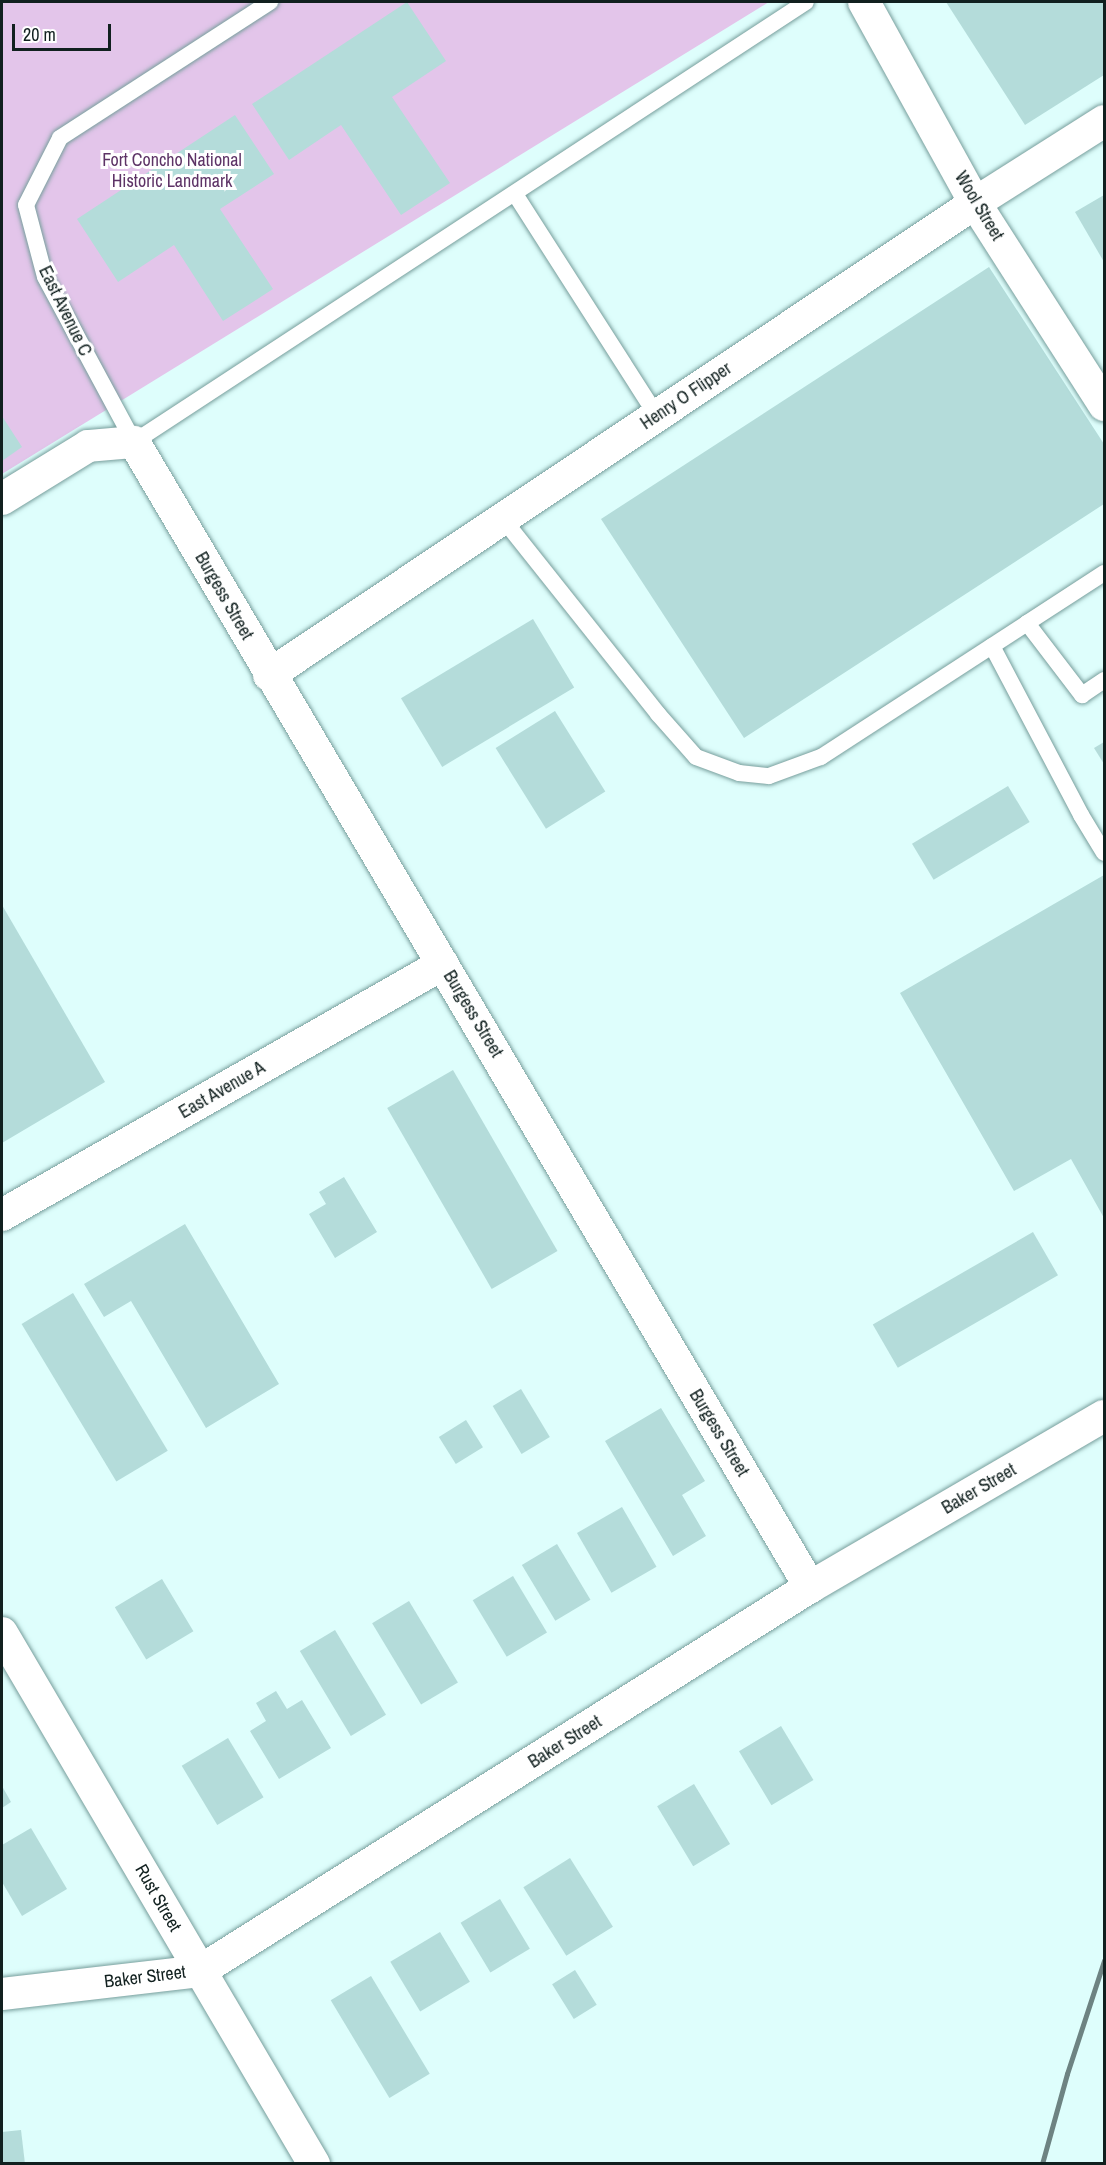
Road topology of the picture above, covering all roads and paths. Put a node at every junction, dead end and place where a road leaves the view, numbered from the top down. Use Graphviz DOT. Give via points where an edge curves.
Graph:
graph roads {
  1 [pos="270,2"];
  2 [pos="806,2"];
  3 [pos="864,2"];
  4 [pos="1104,121"];
  5 [pos="515,194"];
  6 [pos="975,203"];
  7 [pos="1104,405"];
  8 [pos="657,416"];
  9 [pos="134,442"];
  10 [pos="2,499"];
  11 [pos="503,519"];
  12 [pos="1104,573"];
  13 [pos="1027,623"];
  14 [pos="992,646"];
  15 [pos="269,675"];
  16 [pos="1104,680"];
  17 [pos="1104,853"];
  18 [pos="443,964"];
  19 [pos="2,1215"];
  20 [pos="1104,1416"];
  21 [pos="810,1587"];
  22 [pos="2,1633"];
  23 [pos="200,1971"];
  24 [pos="2,1994"];
  25 [pos="314,2163"];
  1 -- 9 [label="lane, East Avenue C" via="60,138 26,205 45,277"];
  2 -- 5 [label="lane"];
  3 -- 6 [label="street, Wool Street"];
  4 -- 6 [label="street, Henry O Flipper"];
  5 -- 8 [label="lane"];
  5 -- 9 [label="lane"];
  6 -- 7 [label="street, Wool Street"];
  6 -- 8 [label="street, Henry O Flipper"];
  8 -- 11 [label="street, Henry O Flipper"];
  9 -- 10 [label="street" via="88,446"];
  9 -- 15 [label="street, Burgess Street"];
  11 -- 14 [label="lane" via="696,757 739,773 770,776 821,757"];
  11 -- 15 [label="street, Henry O Flipper"];
  12 -- 13 [label="lane"];
  13 -- 14 [label="lane"];
  13 -- 16 [label="lane" via="1082,695"];
  14 -- 17 [label="lane"];
  15 -- 18 [label="street, Burgess Street"];
  18 -- 19 [label="street, East Avenue A"];
  18 -- 21 [label="street, Burgess Street"];
  20 -- 21 [label="street, Baker Street"];
  21 -- 23 [label="street, Baker Street"];
  22 -- 23 [label="street, Rust Street"];
  23 -- 24 [label="street, Baker Street"];
  23 -- 25 [label="street, Rust Street"];
}
